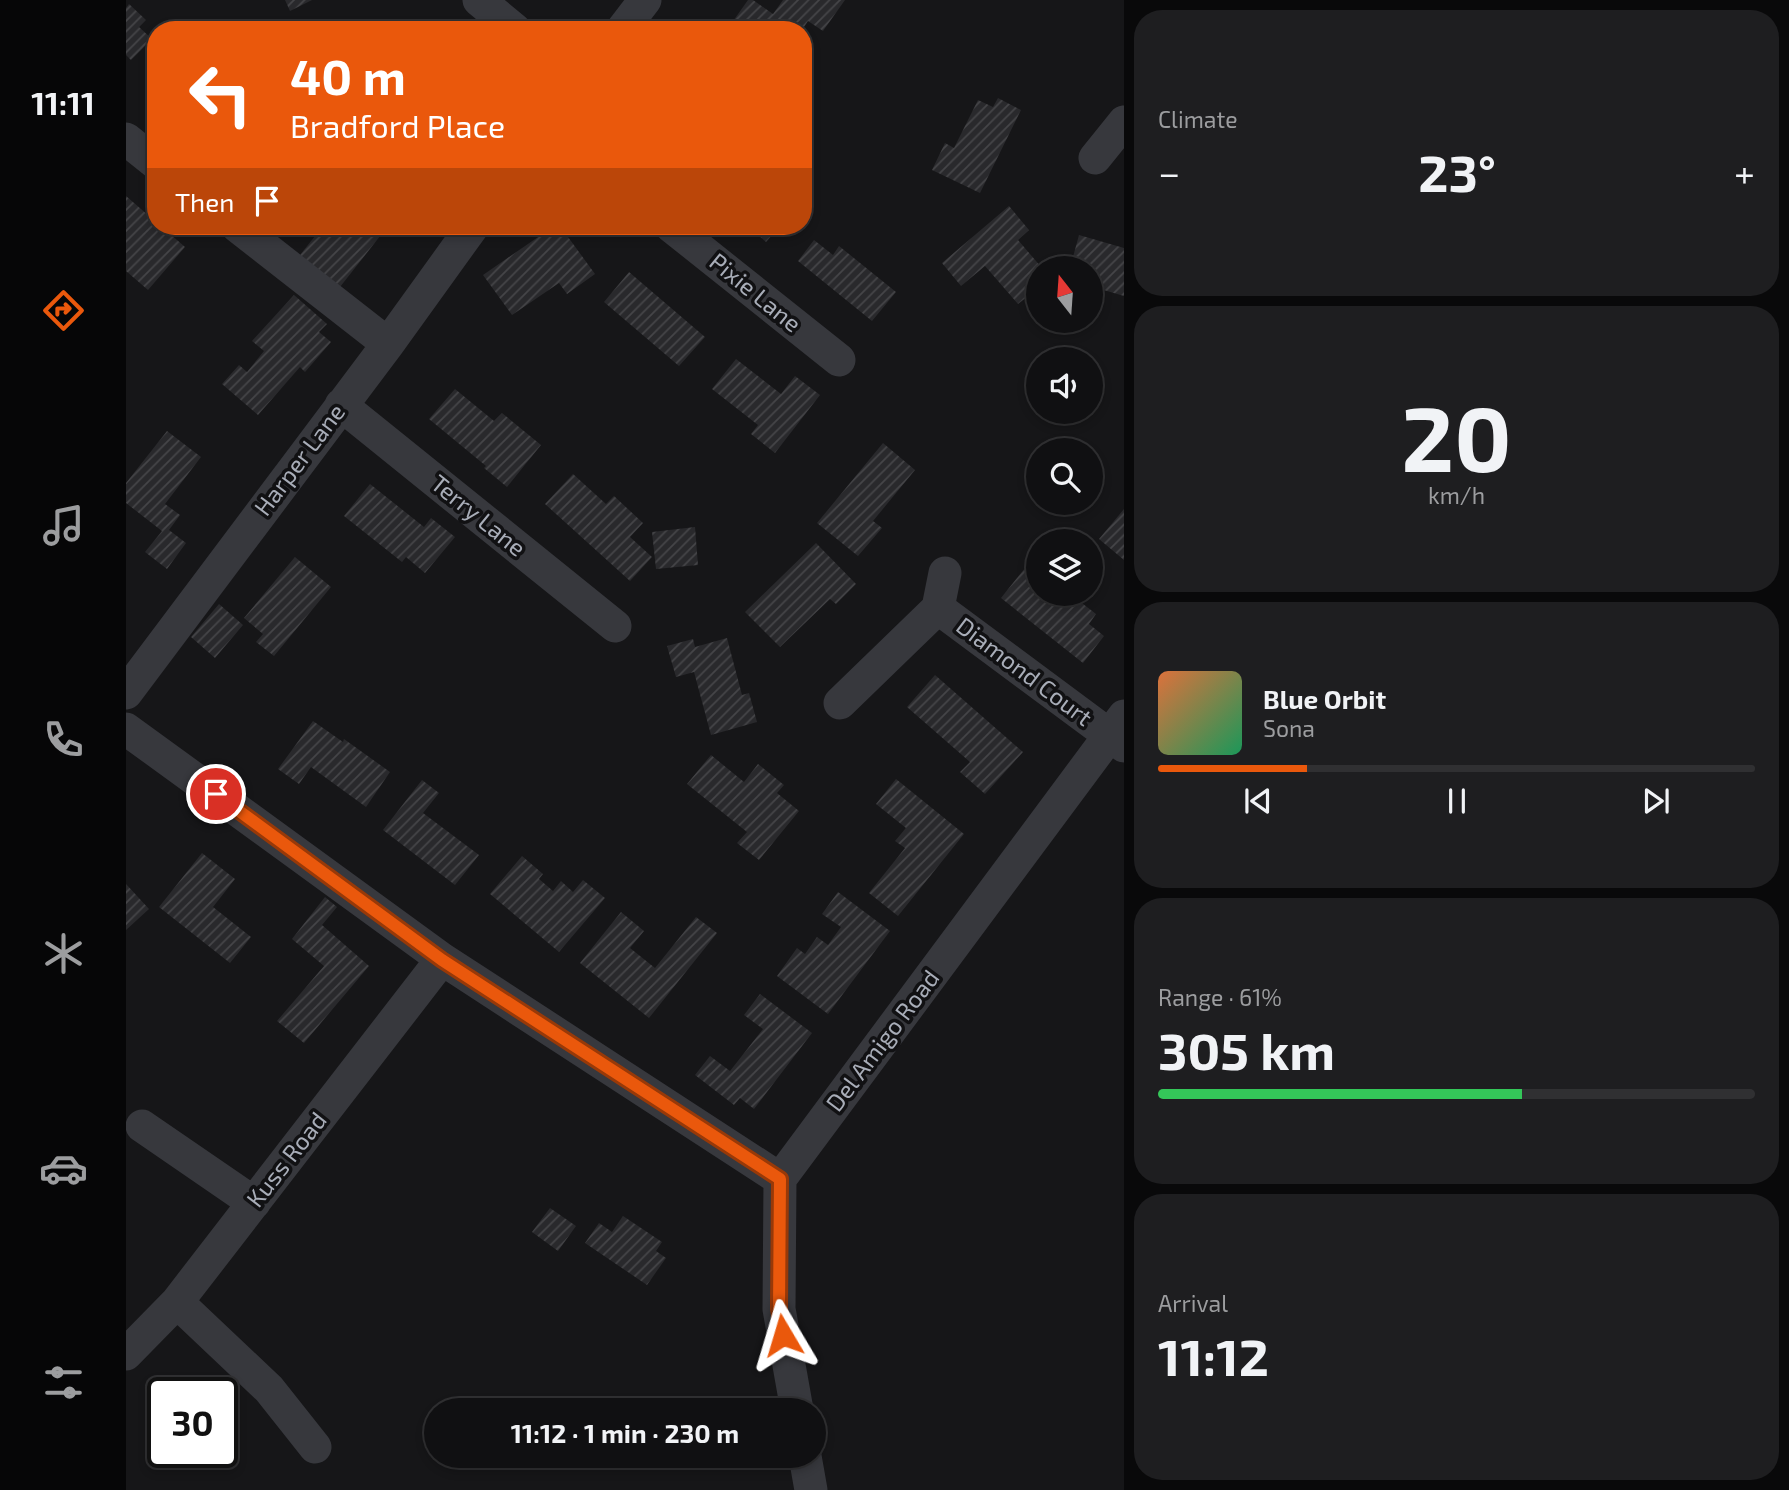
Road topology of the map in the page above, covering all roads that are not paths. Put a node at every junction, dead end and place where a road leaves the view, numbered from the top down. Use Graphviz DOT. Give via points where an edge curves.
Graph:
graph roads {
  1 [pos="479,0"];
  2 [pos="645,0"];
  3 [pos="504,21"];
  4 [pos="629,21"];
  5 [pos="1124,122"];
  6 [pos="126,139"];
  7 [pos="147,156"];
  8 [pos="1095,158"];
  9 [pos="249,235"];
  10 [pos="467,235"];
  11 [pos="682,235"];
  12 [pos="388,344"];
  13 [pos="839,360"];
  14 [pos="341,405"];
  15 [pos="945,573"];
  16 [pos="939,608"];
  17 [pos="615,626"];
  18 [pos="126,693"];
  19 [pos="840,703"];
  20 [pos="126,729"];
  21 [pos="1119,733"];
  22 [pos="442,960"];
  23 [pos="142,1126"];
  24 [pos="780,1179"];
  25 [pos="254,1203"];
  26 [pos="177,1302"];
  27 [pos="126,1354"];
  28 [pos="795,1398"];
  29 [pos="315,1447"];
  30 [pos="807,1468"];
  31 [pos="811,1490"];
  1 -- 3 [label="street"];
  2 -- 4 [label="street"];
  5 -- 8 [label="street"];
  6 -- 7 [label="street"];
  9 -- 12 [label="street"];
  10 -- 12 [label="street, Harper Lane"];
  11 -- 13 [label="street, Pixie Lane"];
  12 -- 14 [label="street, Harper Lane"];
  14 -- 17 [label="street, Terry Lane"];
  14 -- 18 [label="street, Harper Lane"];
  15 -- 16 [label="street, Diamond Court"];
  16 -- 19 [label="street, Diamond Court"];
  16 -- 21 [label="street, Diamond Court"];
  20 -- 22 [label="street"];
  21 -- 24 [label="street, Del Amigo Road"];
  22 -- 24 [label="street"];
  22 -- 25 [label="street, Kuss Road"];
  23 -- 25 [label="street"];
  24 -- 28 [label="street" via="779,1309"];
  25 -- 26 [label="street, Kuss Road"];
  26 -- 27 [label="street, Kuss Road"];
  26 -- 29 [label="street" via="269,1389"];
  30 -- 31 [label="street"];
}
